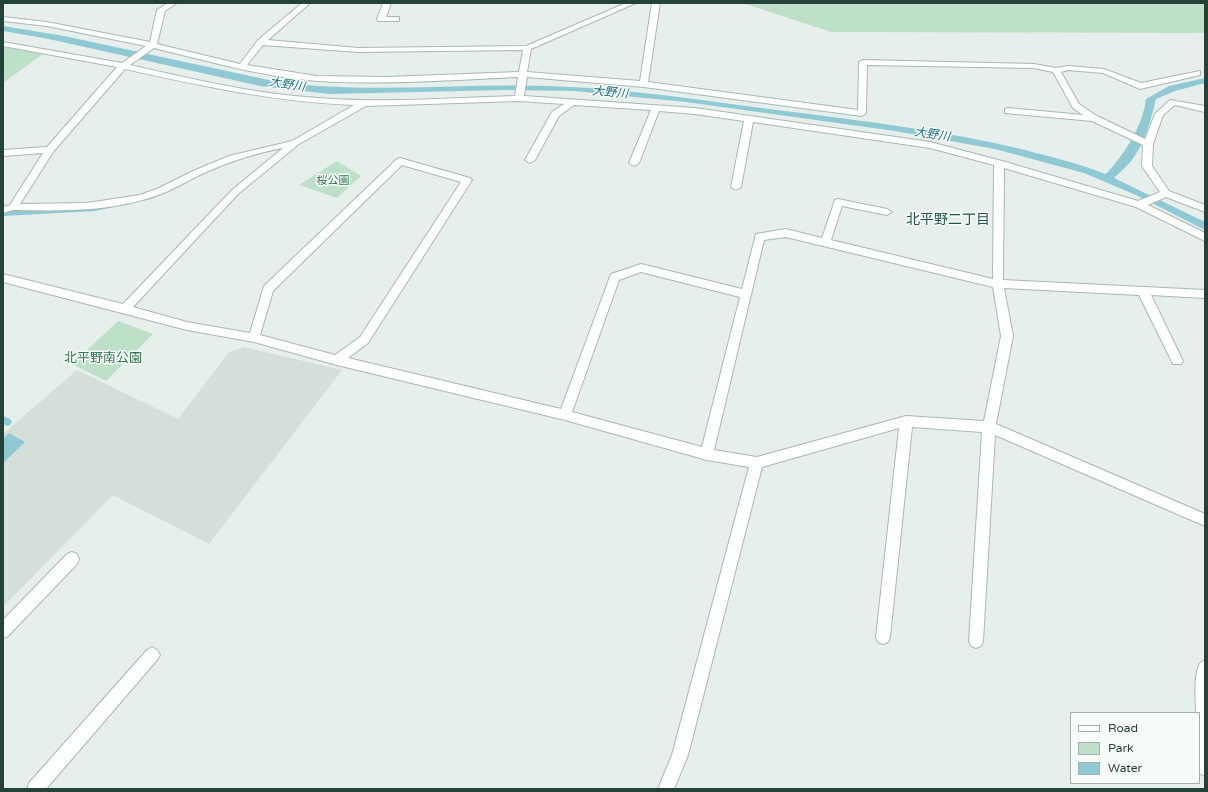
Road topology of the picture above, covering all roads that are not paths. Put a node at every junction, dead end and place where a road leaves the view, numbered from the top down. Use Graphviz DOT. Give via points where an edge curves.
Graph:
graph roads {
  1 [pos="173,3"];
  2 [pos="306,3"];
  3 [pos="387,3"];
  4 [pos="632,3"];
  5 [pos="656,3"];
  6 [pos="161,6"];
  7 [pos="3,19"];
  8 [pos="396,19"];
  9 [pos="261,42"];
  10 [pos="3,44"];
  11 [pos="153,46"];
  12 [pos="527,48"];
  13 [pos="124,66"];
  14 [pos="242,67"];
  15 [pos="1056,70"];
  16 [pos="521,74"];
  17 [pos="1197,74"];
  18 [pos="644,84"];
  19 [pos="519,98"];
  20 [pos="572,102"];
  21 [pos="364,103"];
  22 [pos="656,108"];
  23 [pos="1205,109"];
  24 [pos="1008,111"];
  25 [pos="1094,118"];
  26 [pos="749,119"];
  27 [pos="296,142"];
  28 [pos="1148,144"];
  29 [pos="50,150"];
  30 [pos="3,153"];
  31 [pos="530,160"];
  32 [pos="634,163"];
  33 [pos="999,163"];
  34 [pos="736,187"];
  35 [pos="1166,192"];
  36 [pos="879,198"];
  37 [pos="1139,205"];
  38 [pos="14,207"];
  39 [pos="1205,209"];
  40 [pos="3,210"];
  41 [pos="876,210"];
  42 [pos="887,212"];
  43 [pos="1205,237"];
  44 [pos="826,241"];
  45 [pos="3,278"];
  46 [pos="998,284"];
  47 [pos="1143,291"];
  48 [pos="745,294"];
  49 [pos="1205,294"];
  50 [pos="125,309"];
  51 [pos="254,338"];
  52 [pos="337,360"];
  53 [pos="1177,361"];
  54 [pos="565,415"];
  55 [pos="906,421"];
  56 [pos="989,427"];
  57 [pos="707,454"];
  58 [pos="757,463"];
  59 [pos="1205,520"];
  60 [pos="72,559"];
  61 [pos="3,631"];
  62 [pos="882,637"];
  63 [pos="976,641"];
  64 [pos="152,655"];
  65 [pos="1205,668"];
  66 [pos="1205,768"];
  67 [pos="34,789"];
  68 [pos="666,789"];
  1 -- 6 [label="street"];
  2 -- 9 [label="street"];
  3 -- 8 [label="street" via="381,19"];
  4 -- 12 [label="street"];
  5 -- 18 [label="street"];
  6 -- 11 [label="street"];
  7 -- 11 [label="street" via="47,24"];
  9 -- 12 [label="street" via="358,50"];
  9 -- 14 [label="street"];
  10 -- 13 [label="street"];
  11 -- 13 [label="street"];
  11 -- 14 [label="street"];
  12 -- 16 [label="street"];
  13 -- 21 [label="street" via="227,89 317,101"];
  13 -- 29 [label="street"];
  14 -- 16 [label="street" via="317,78 386,80"];
  15 -- 17 [label="street" via="1068,68 1104,71 1140,86"];
  15 -- 18 [label="street" via="1034,66 863,62 862,114"];
  15 -- 25 [label="street" via="1076,106"];
  16 -- 18 [label="street"];
  16 -- 19 [label="street"];
  19 -- 20 [label="street"];
  19 -- 21 [label="street"];
  20 -- 22 [label="street"];
  20 -- 31 [label="street" via="555,114"];
  21 -- 27 [label="street"];
  22 -- 26 [label="street"];
  22 -- 32 [label="street"];
  23 -- 28 [label="street" via="1173,102 1159,114"];
  24 -- 25 [label="street"];
  25 -- 28 [label="street"];
  26 -- 33 [label="street" via="930,145"];
  26 -- 34 [label="street"];
  27 -- 38 [label="street" via="267,147 230,159 158,192 124,201 68,208"];
  27 -- 50 [label="street" via="235,192"];
  28 -- 35 [label="street" via="1147,166"];
  29 -- 30 [label="street"];
  29 -- 38 [label="street"];
  33 -- 37 [label="street"];
  33 -- 46 [label="street"];
  35 -- 37 [label="street"];
  35 -- 39 [label="street"];
  36 -- 41 [label="street"];
  37 -- 43 [label="street"];
  38 -- 40 [label="street"];
  41 -- 42 [label="street"];
  41 -- 44 [label="street" via="838,202"];
  44 -- 46 [label="street"];
  44 -- 48 [label="street" via="786,233 760,237"];
  45 -- 50 [label="street"];
  46 -- 47 [label="street"];
  46 -- 56 [label="street" via="1007,336"];
  47 -- 49 [label="street"];
  47 -- 53 [label="street"];
  48 -- 54 [label="street" via="640,268 615,277"];
  48 -- 57 [label="street"];
  50 -- 51 [label="street" via="188,326"];
  51 -- 52 [label="street"];
  51 -- 52 [label="street" via="268,289 400,162 467,180 364,340"];
  52 -- 54 [label="street"];
  54 -- 57 [label="street"];
  55 -- 56 [label="street"];
  55 -- 58 [label="street"];
  55 -- 62 [label="street"];
  56 -- 59 [label="street"];
  56 -- 63 [label="street"];
  57 -- 58 [label="street"];
  58 -- 68 [label="street" via="680,755"];
  60 -- 61 [label="street"];
  64 -- 67 [label="street"];
  65 -- 66 [label="street"];
}
